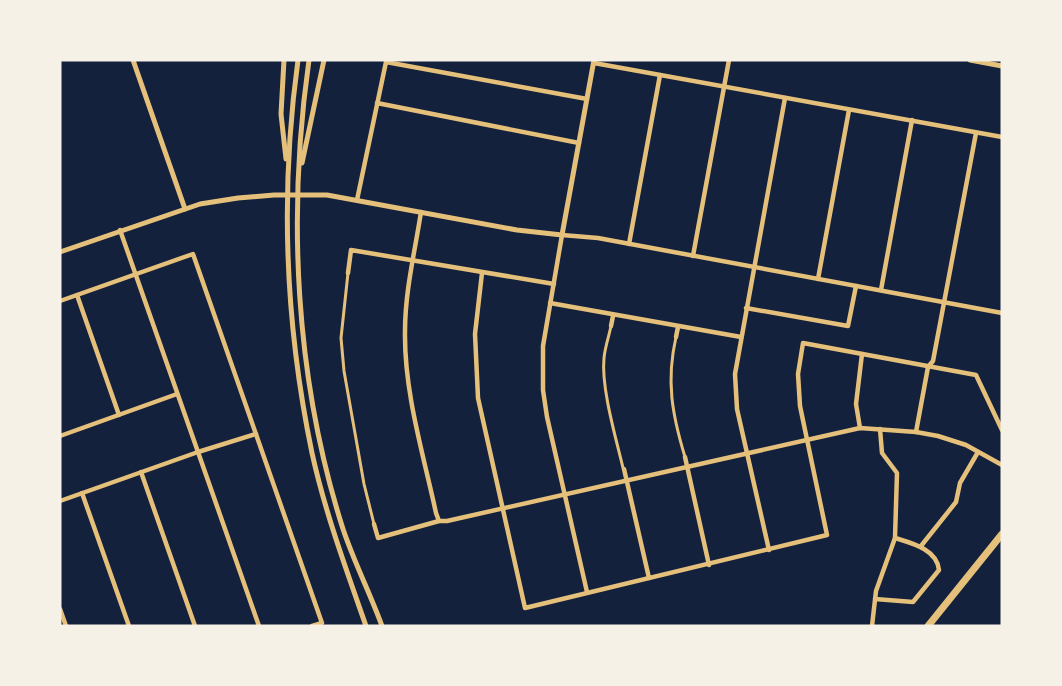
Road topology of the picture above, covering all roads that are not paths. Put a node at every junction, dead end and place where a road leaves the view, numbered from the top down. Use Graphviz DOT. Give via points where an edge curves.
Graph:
graph roads {
  1 [pos="133,60"];
  2 [pos="284,60"];
  3 [pos="298,60"];
  4 [pos="309,60"];
  5 [pos="324,60"];
  6 [pos="729,60"];
  7 [pos="970,60"];
  8 [pos="594,61"];
  9 [pos="1002,64"];
  10 [pos="660,75"];
  11 [pos="724,87"];
  12 [pos="785,98"];
  13 [pos="587,99"];
  14 [pos="377,103"];
  15 [pos="849,110"];
  16 [pos="912,120"];
  17 [pos="976,133"];
  18 [pos="1002,137"];
  19 [pos="579,143"];
  20 [pos="287,176"];
  21 [pos="298,176"];
  22 [pos="357,200"];
  23 [pos="185,209"];
  24 [pos="421,212"];
  25 [pos="120,230"];
  26 [pos="562,235"];
  27 [pos="629,244"];
  28 [pos="60,252"];
  29 [pos="693,256"];
  30 [pos="413,261"];
  31 [pos="754,267"];
  32 [pos="348,273"];
  33 [pos="482,273"];
  34 [pos="135,274"];
  35 [pos="818,279"];
  36 [pos="554,284"];
  37 [pos="856,286"];
  38 [pos="881,290"];
  39 [pos="77,295"];
  40 [pos="60,301"];
  41 [pos="944,302"];
  42 [pos="550,303"];
  43 [pos="746,308"];
  44 [pos="1002,313"];
  45 [pos="613,316"];
  46 [pos="611,326"];
  47 [pos="678,327"];
  48 [pos="676,337"];
  49 [pos="741,337"];
  50 [pos="862,354"];
  51 [pos="928,367"];
  52 [pos="177,394"];
  53 [pos="119,415"];
  54 [pos="60,427"];
  55 [pos="860,428"];
  56 [pos="880,429"];
  57 [pos="1002,430"];
  58 [pos="916,432"];
  59 [pos="256,434"];
  60 [pos="61,435"];
  61 [pos="807,440"];
  62 [pos="198,452"];
  63 [pos="978,452"];
  64 [pos="748,455"];
  65 [pos="685,458"];
  66 [pos="1002,465"];
  67 [pos="624,469"];
  68 [pos="687,469"];
  69 [pos="141,472"];
  70 [pos="626,481"];
  71 [pos="82,493"];
  72 [pos="565,494"];
  73 [pos="60,501"];
  74 [pos="503,508"];
  75 [pos="440,521"];
  76 [pos="374,524"];
  77 [pos="1002,534"];
  78 [pos="895,538"];
  79 [pos="921,546"];
  80 [pos="769,550"];
  81 [pos="709,565"];
  82 [pos="649,578"];
  83 [pos="587,592"];
  84 [pos="875,599"];
  85 [pos="60,609"];
  86 [pos="66,626"];
  87 [pos="129,626"];
  88 [pos="195,626"];
  89 [pos="259,626"];
  90 [pos="312,626"];
  91 [pos="366,626"];
  92 [pos="382,626"];
  93 [pos="872,626"];
  94 [pos="928,626"];
  1 -- 23 [label="street"];
  2 -- 20 [label="street" via="281,114"];
  3 -- 20 [label="street"];
  4 -- 21 [label="street"];
  5 -- 21 [label="street"];
  6 -- 11 [label="street"];
  7 -- 9 [label="street"];
  8 -- 10 [label="street"];
  8 -- 13 [label="street"];
  10 -- 11 [label="street"];
  10 -- 27 [label="street"];
  11 -- 12 [label="street"];
  11 -- 29 [label="street"];
  12 -- 15 [label="street"];
  12 -- 31 [label="street"];
  13 -- 14 [label="street" via="386,62"];
  13 -- 19 [label="street"];
  14 -- 19 [label="street"];
  14 -- 22 [label="street"];
  15 -- 16 [label="street"];
  15 -- 35 [label="street"];
  16 -- 17 [label="street"];
  16 -- 38 [label="street"];
  17 -- 18 [label="street"];
  17 -- 41 [label="street"];
  19 -- 26 [label="street"];
  20 -- 91 [label="street" via="289,289 300,386 320,486"];
  21 -- 92 [label="street" via="299,283 316,417 343,528"];
  22 -- 23 [label="street" via="327,195 274,195"];
  22 -- 24 [label="street"];
  23 -- 25 [label="street"];
  24 -- 26 [label="street"];
  24 -- 30 [label="street"];
  25 -- 28 [label="street"];
  25 -- 34 [label="street"];
  26 -- 27 [label="street"];
  26 -- 36 [label="street"];
  27 -- 29 [label="street"];
  29 -- 31 [label="street"];
  30 -- 32 [label="street" via="351,250"];
  30 -- 33 [label="street"];
  30 -- 75 [label="street" via="406,310 406,362 411,401"];
  31 -- 35 [label="street"];
  31 -- 43 [label="street"];
  32 -- 76 [label="street" via="341,339 344,371"];
  33 -- 36 [label="street"];
  33 -- 74 [label="street" via="475,333 477,384"];
  34 -- 39 [label="street"];
  34 -- 52 [label="street"];
  34 -- 59 [label="street" via="193,254"];
  35 -- 37 [label="street"];
  36 -- 42 [label="street"];
  37 -- 38 [label="street"];
  37 -- 43 [label="street" via="848,326"];
  38 -- 41 [label="street"];
  39 -- 40 [label="street"];
  39 -- 53 [label="street"];
  41 -- 44 [label="street"];
  41 -- 51 [label="street" via="933,361"];
  42 -- 45 [label="street"];
  42 -- 72 [label="street" via="543,346 543,390"];
  43 -- 49 [label="street"];
  45 -- 46 [label="street"];
  45 -- 47 [label="street"];
  46 -- 67 [label="street" via="604,359 613,429"];
  47 -- 48 [label="street"];
  47 -- 49 [label="street"];
  48 -- 65 [label="street" via="670,360 671,394"];
  49 -- 64 [label="street" via="735,374 737,409"];
  50 -- 51 [label="street"];
  50 -- 55 [label="street" via="856,404"];
  50 -- 61 [label="street" via="803,343 798,374"];
  51 -- 57 [label="street" via="976,375"];
  51 -- 58 [label="street"];
  52 -- 53 [label="street"];
  52 -- 62 [label="street"];
  53 -- 60 [label="street"];
  54 -- 60 [label="street"];
  55 -- 56 [label="street"];
  55 -- 61 [label="street"];
  56 -- 58 [label="street"];
  56 -- 78 [label="street" via="882,453 897,473"];
  58 -- 63 [label="street"];
  59 -- 62 [label="street"];
  59 -- 90 [label="street" via="322,622"];
  61 -- 64 [label="street"];
  61 -- 80 [label="street" via="827,535"];
  62 -- 69 [label="street"];
  62 -- 89 [label="street"];
  63 -- 66 [label="street"];
  63 -- 79 [label="street" via="960,483 956,502"];
  64 -- 68 [label="street"];
  64 -- 80 [label="street"];
  65 -- 68 [label="street"];
  67 -- 70 [label="street"];
  68 -- 70 [label="street"];
  68 -- 81 [label="street"];
  69 -- 71 [label="street"];
  69 -- 88 [label="street"];
  70 -- 72 [label="street"];
  70 -- 82 [label="street"];
  71 -- 73 [label="street"];
  71 -- 87 [label="street"];
  72 -- 74 [label="street"];
  72 -- 83 [label="street"];
  74 -- 75 [label="street"];
  74 -- 83 [label="street" via="525,608"];
  75 -- 76 [label="street" via="378,538"];
  77 -- 94 [label="main road"];
  78 -- 79 [label="street"];
  78 -- 84 [label="street"];
  79 -- 84 [label="street" via="939,570 913,602"];
  80 -- 81 [label="street"];
  81 -- 82 [label="street"];
  82 -- 83 [label="street"];
  84 -- 93 [label="street"];
  85 -- 86 [label="street"];
}
